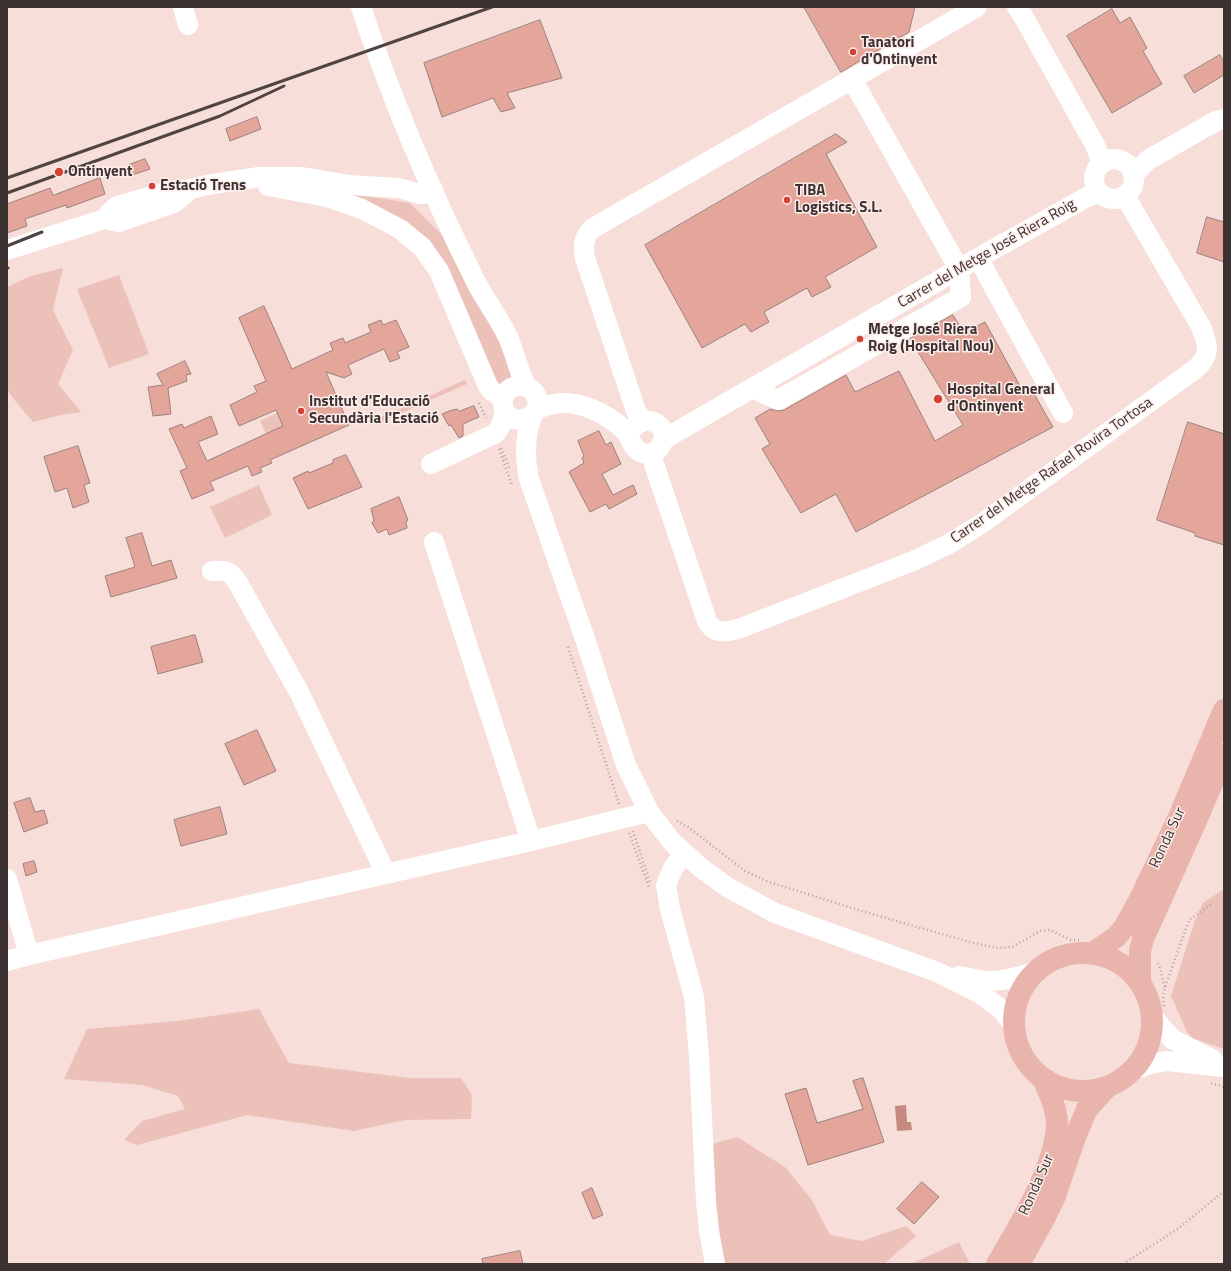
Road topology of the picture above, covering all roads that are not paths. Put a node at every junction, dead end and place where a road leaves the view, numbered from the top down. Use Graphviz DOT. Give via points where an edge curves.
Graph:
graph roads {
  1 [pos="361,7"];
  2 [pos="977,7"];
  3 [pos="1017,7"];
  4 [pos="852,79"];
  5 [pos="1224,119"];
  6 [pos="1104,162"];
  7 [pos="1131,170"];
  8 [pos="238,180"];
  9 [pos="429,181"];
  10 [pos="399,188"];
  11 [pos="1094,192"];
  12 [pos="1125,196"];
  13 [pos="450,228"];
  14 [pos="7,250"];
  15 [pos="978,258"];
  16 [pos="959,269"];
  17 [pos="525,400"];
  18 [pos="1063,413"];
  19 [pos="646,430"];
  20 [pos="431,464"];
  21 [pos="434,542"];
  22 [pos="212,571"];
  23 [pos="1224,710"];
  24 [pos="1224,754"];
  25 [pos="649,812"];
  26 [pos="530,841"];
  27 [pos="684,854"];
  28 [pos="386,874"];
  29 [pos="7,879"];
  30 [pos="1090,946"];
  31 [pos="29,955"];
  32 [pos="7,961"];
  33 [pos="937,972"];
  34 [pos="1035,972"];
  35 [pos="1140,982"];
  36 [pos="1153,1017"];
  37 [pos="1014,1026"];
  38 [pos="1224,1066"];
  39 [pos="1133,1070"];
  40 [pos="1043,1079"];
  41 [pos="1107,1087"];
  42 [pos="715,1264"];
  43 [pos="997,1264"];
  44 [pos="1019,1264"];
  1 -- 9 [label="street" via="380,63"];
  2 -- 4 [label="street"];
  3 -- 6 [label="street"];
  4 -- 16 [label="street"];
  4 -- 19 [label="street" via="588,232 583,249 587,266"];
  5 -- 7 [label="street" via="1216,121"];
  6 -- 7 [label="street" via="1120,160"];
  6 -- 11 [label="street" via="1094,174"];
  7 -- 12 [label="street" via="1135,181 1133,188"];
  8 -- 10 [label="street" via="302,177 350,185"];
  8 -- 14 [label="street" via="162,193 117,206 110,212 110,217"];
  8 -- 17 [label="street" via="327,197 362,209 400,228 422,247 439,271 492,391"];
  9 -- 10 [label="street"];
  9 -- 13 [label="street"];
  10 -- 13 [label="street" via="421,201"];
  11 -- 12 [label="street" via="1117,200"];
  11 -- 15 [label="street, Carrer del Metge José Riera Roig"];
  12 -- 19 [label="street, Carrer del Metge Rafael Rovira Tortosa" via="1201,327 1207,345 1207,355 1194,370 947,545 913,561 746,626 726,632 716,630 709,626 707,621 655,469"];
  13 -- 17 [label="street" via="475,281 512,347"];
  15 -- 16 [label="street, Carrer del Metge José Riera Roig"];
  15 -- 18 [label="street"];
  16 -- 19 [label="street, Carrer del Metge José Riera Roig" via="752,388"];
  17 -- 19 [label="street" via="582,405"];
  17 -- 20 [label="street" via="498,431"];
  17 -- 25 [label="street" via="526,463 529,479 626,765"];
  21 -- 26 [label="street"];
  22 -- 28 [label="street" via="223,570 232,574 242,589 298,692"];
  23 -- 30 [label="main road, Ronda Sur" via="1179,817 1124,928 1116,937"];
  24 -- 35 [label="main road, Ronda Sur" via="1146,931 1140,951"];
  25 -- 26 [label="street"];
  25 -- 27 [label="street"];
  26 -- 28 [label="street"];
  27 -- 33 [label="street" via="727,887 775,913"];
  27 -- 42 [label="street" via="673,868 666,885 694,997 708,1231"];
  28 -- 31 [label="street"];
  29 -- 31 [label="street"];
  30 -- 34 [label="main road" via="1048,962"];
  30 -- 35 [label="main road" via="1128,968"];
  31 -- 32 [label="street"];
  33 -- 34 [label="street" via="992,981"];
  33 -- 37 [label="street" via="993,1002"];
  34 -- 37 [label="main road" via="1023,988 1016,1006"];
  35 -- 36 [label="main road" via="1149,999"];
  36 -- 38 [label="street" via="1172,1039"];
  36 -- 39 [label="main road" via="1149,1046"];
  37 -- 40 [label="main road" via="1016,1041 1023,1056"];
  38 -- 39 [label="street" via="1166,1061"];
  39 -- 41 [label="main road"];
  40 -- 41 [label="main road" via="1063,1088 1085,1091"];
  40 -- 43 [label="main road, Ronda Sur" via="1055,1110 1055,1142 1042,1179"];
  41 -- 44 [label="main road, Ronda Sur" via="1087,1109 1055,1196"];
}
